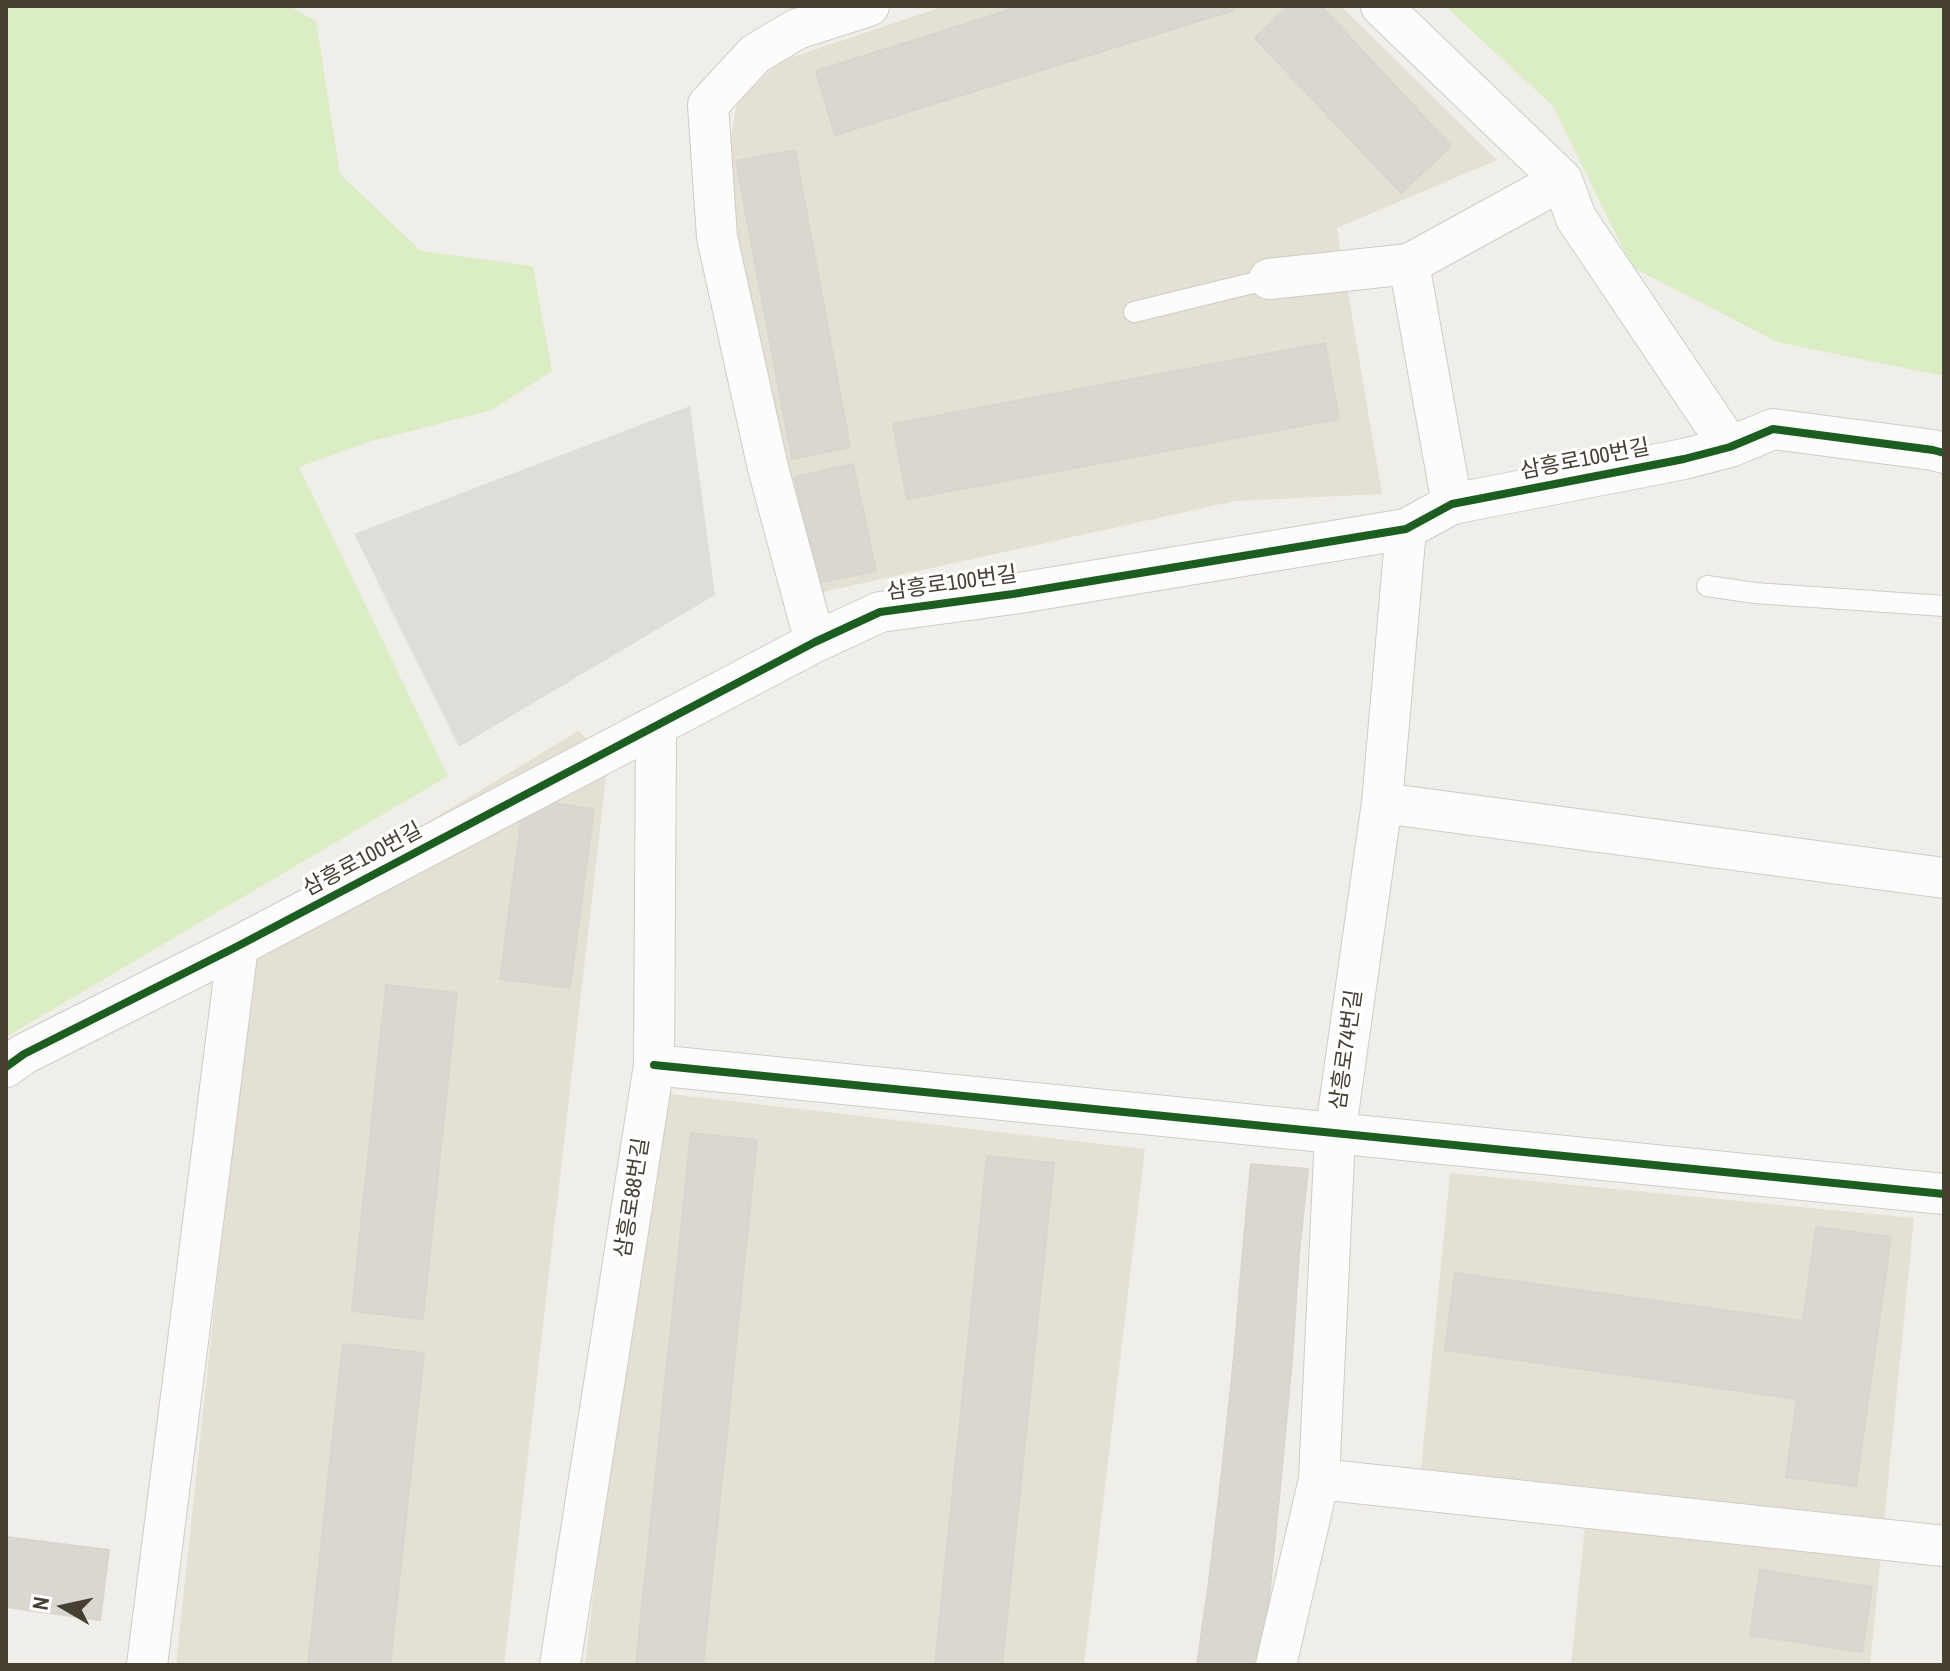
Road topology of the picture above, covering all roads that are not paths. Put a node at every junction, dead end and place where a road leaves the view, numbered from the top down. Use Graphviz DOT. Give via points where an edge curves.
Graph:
graph roads {
  1 [pos="869,6"];
  2 [pos="1381,6"];
  3 [pos="1562,180"];
  4 [pos="1409,264"];
  5 [pos="1269,279"];
  6 [pos="1134,312"];
  7 [pos="1730,447"];
  8 [pos="1944,453"];
  9 [pos="1452,504"];
  10 [pos="1406,529"];
  11 [pos="1707,586"];
  12 [pos="1944,606"];
  13 [pos="815,642"];
  14 [pos="656,727"];
  15 [pos="1382,803"];
  16 [pos="1944,878"];
  17 [pos="238,946"];
  18 [pos="654,1065"];
  19 [pos="6,1067"];
  20 [pos="1335,1135"];
  21 [pos="1944,1194"];
  22 [pos="1319,1479"];
  23 [pos="1944,1546"];
  24 [pos="147,1665"];
  25 [pos="560,1665"];
  26 [pos="1276,1665"];
  1 -- 13 [label="street" via="797,29 755,54 708,105 717,237 768,468"];
  2 -- 3 [label="street"];
  3 -- 4 [label="street"];
  3 -- 7 [label="street" via="1576,218"];
  4 -- 5 [label="street"];
  4 -- 9 [label="street"];
  5 -- 6 [label="lane"];
  7 -- 8 [label="street, 삼흥로100번길" via="1773,429"];
  7 -- 9 [label="street, 삼흥로100번길"];
  9 -- 10 [label="street, 삼흥로100번길"];
  10 -- 13 [label="street, 삼흥로100번길" via="880,612"];
  10 -- 15 [label="street, 삼흥로74번길"];
  11 -- 12 [label="lane"];
  13 -- 14 [label="street, 삼흥로100번길"];
  14 -- 17 [label="street, 삼흥로100번길"];
  14 -- 18 [label="street, 삼흥로88번길"];
  15 -- 16 [label="street"];
  15 -- 20 [label="street, 삼흥로74번길"];
  17 -- 19 [label="street, 삼흥로100번길"];
  17 -- 24 [label="street"];
  18 -- 20 [label="street"];
  18 -- 25 [label="street, 삼흥로88번길"];
  20 -- 21 [label="street"];
  20 -- 22 [label="street, 삼흥로74번길"];
  22 -- 23 [label="street"];
  22 -- 26 [label="street, 삼흥로74번길"];
}
